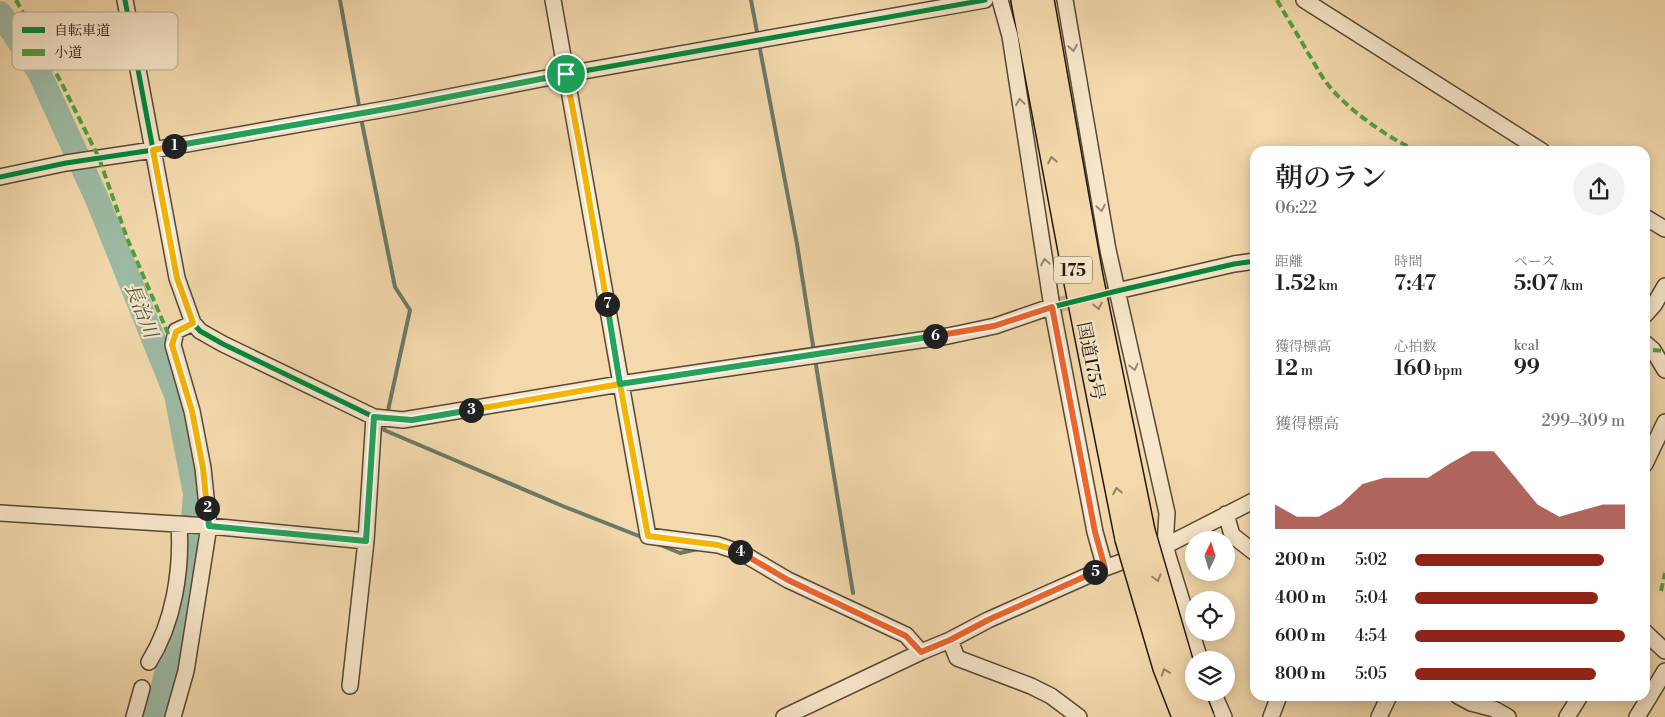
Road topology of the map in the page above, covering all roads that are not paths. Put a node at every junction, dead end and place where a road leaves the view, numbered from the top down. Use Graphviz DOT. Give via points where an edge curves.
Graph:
graph roads {
  1 [pos="553,0"];
  2 [pos="985,0"];
  3 [pos="1000,0"];
  4 [pos="1022,0"];
  5 [pos="1043,0"];
  6 [pos="1065,0"];
  7 [pos="1304,0"];
  8 [pos="138,70"];
  9 [pos="566,74"];
  10 [pos="1534,146"];
  11 [pos="153,150"];
  12 [pos="0,176"];
  13 [pos="1650,219"];
  14 [pos="1665,229"];
  15 [pos="1250,262"];
  16 [pos="1665,286"];
  17 [pos="1117,291"];
  18 [pos="1053,307"];
  19 [pos="1650,309"];
  20 [pos="193,323"];
  21 [pos="1650,347"];
  22 [pos="1665,370"];
  23 [pos="620,384"];
  24 [pos="374,417"];
  25 [pos="1665,422"];
  26 [pos="1650,454"];
  27 [pos="1250,502"];
  28 [pos="0,512"];
  29 [pos="1226,514"];
  30 [pos="179,524"];
  31 [pos="209,526"];
  32 [pos="1135,535"];
  33 [pos="366,541"];
  34 [pos="1165,546"];
  35 [pos="1250,549"];
  36 [pos="1105,568"];
  37 [pos="1650,637"];
  38 [pos="950,640"];
  39 [pos="1197,651"];
  40 [pos="1665,651"];
  41 [pos="921,652"];
  42 [pos="149,662"];
  43 [pos="1665,671"];
  44 [pos="350,686"];
  45 [pos="142,688"];
  46 [pos="1650,696"];
  47 [pos="1217,701"];
  48 [pos="1277,701"];
  49 [pos="1387,701"];
  50 [pos="1467,701"];
  51 [pos="1577,701"];
  52 [pos="1647,701"];
  53 [pos="134,717"];
  54 [pos="173,717"];
  55 [pos="784,717"];
  56 [pos="1079,717"];
  57 [pos="1183,717"];
  58 [pos="1204,717"];
  59 [pos="1224,717"];
  60 [pos="1271,717"];
  61 [pos="1379,717"];
  62 [pos="1508,717"];
  63 [pos="1567,717"];
  64 [pos="1637,717"];
  1 -- 9 [label="street"];
  2 -- 9 [label="street"];
  18 -- 3 [label="street, one-way" via="1010,36"];
  32 -- 4 [label="highway, 国道175号 / 175, one-way" via="1073,272"];
  5 -- 32 [label="highway, 国道175号 / 175, one-way"];
  6 -- 17 [label="street, one-way"];
  7 -- 10 [label="street"];
  8 -- 11 [label="street"];
  9 -- 11 [label="street"];
  9 -- 23 [label="street"];
  11 -- 12 [label="street"];
  11 -- 20 [label="street" via="177,278"];
  13 -- 14 [label="street"];
  15 -- 17 [label="street"];
  16 -- 19 [label="street"];
  17 -- 34 [label="street, one-way" via="1167,513"];
  18 -- 23 [label="street" via="994,326 948,336"];
  18 -- 36 [label="street" via="1095,532"];
  20 -- 24 [label="street" via="200,331 224,344"];
  20 -- 31 [label="street" via="176,332 172,345 192,411 203,468"];
  21 -- 22 [label="street"];
  23 -- 24 [label="street" via="412,420"];
  23 -- 41 [label="street" via="648,536 718,545 742,553 788,580 906,636"];
  24 -- 33 [label="street"];
  25 -- 26 [label="street"];
  27 -- 29 [label="street"];
  28 -- 30 [label="street"];
  29 -- 34 [label="street"];
  29 -- 35 [label="street" via="1232,534"];
  30 -- 31 [label="street"];
  30 -- 42 [label="street" via="181,548 173,600 167,625"];
  31 -- 33 [label="street"];
  31 -- 54 [label="street" via="186,671"];
  57 -- 32 [label="highway, 国道175号 / 175, one-way, bridge" via="1164,668"];
  32 -- 58 [label="highway, 国道175号 / 175, one-way, bridge"];
  33 -- 44 [label="street"];
  34 -- 36 [label="street"];
  34 -- 39 [label="street"];
  36 -- 38 [label="street"];
  37 -- 40 [label="street"];
  38 -- 41 [label="street"];
  38 -- 56 [label="street" via="957,658 1031,686"];
  41 -- 55 [label="street"];
  43 -- 46 [label="street"];
  45 -- 53 [label="street"];
  47 -- 59 [label="street"];
  48 -- 60 [label="street"];
  49 -- 61 [label="street"];
  50 -- 62 [label="street"];
  51 -- 63 [label="street"];
  52 -- 64 [label="street"];
}
